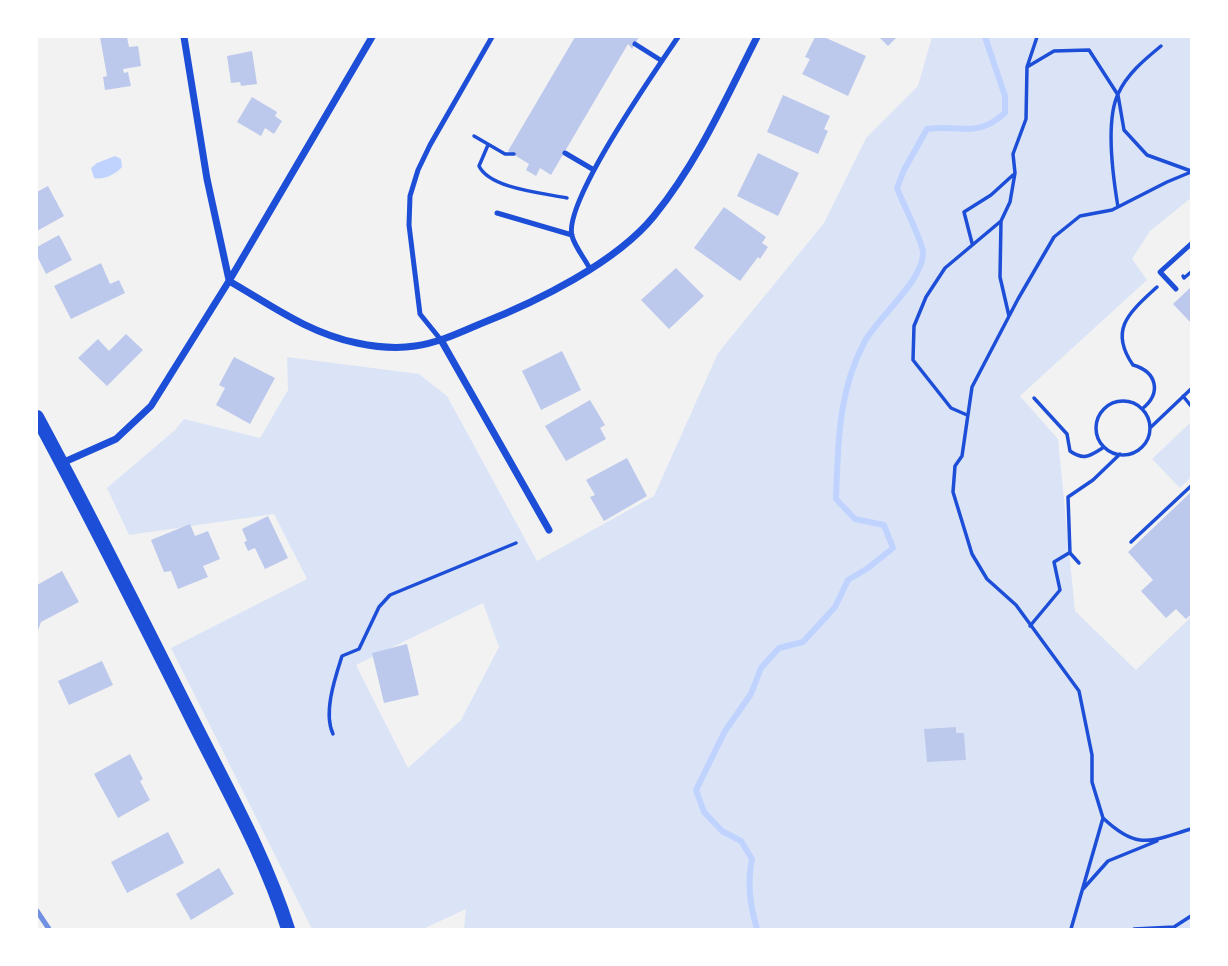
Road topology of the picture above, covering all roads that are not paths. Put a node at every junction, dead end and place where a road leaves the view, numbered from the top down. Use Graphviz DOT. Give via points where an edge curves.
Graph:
graph roads {
  1 [pos="184,37"];
  2 [pos="372,37"];
  3 [pos="492,37"];
  4 [pos="678,37"];
  5 [pos="757,37"];
  6 [pos="635,44"];
  7 [pos="662,61"];
  8 [pos="565,153"];
  9 [pos="594,170"];
  10 [pos="497,213"];
  11 [pos="572,235"];
  12 [pos="1191,244"];
  13 [pos="590,269"];
  14 [pos="229,281"];
  15 [pos="1176,289"];
  16 [pos="441,340"];
  17 [pos="37,417"];
  18 [pos="61,463"];
  19 [pos="549,530"];
  20 [pos="288,929"];
  1 -- 14 [label="street"];
  2 -- 14 [label="street"];
  3 -- 16 [label="lane" via="430,145 410,196 420,314"];
  4 -- 7 [label="lane"];
  5 -- 13 [label="street" via="671,194 635,235"];
  6 -- 7 [label="lane"];
  7 -- 9 [label="lane"];
  8 -- 9 [label="lane"];
  9 -- 11 [label="lane" via="573,216"];
  10 -- 11 [label="lane"];
  11 -- 13 [label="lane"];
  12 -- 15 [label="lane" via="1160,272"];
  13 -- 16 [label="street" via="524,307"];
  14 -- 16 [label="street" via="275,311 330,336 385,347"];
  14 -- 18 [label="street" via="151,407 116,439"];
  16 -- 19 [label="street"];
  17 -- 18 [label="main road"];
  18 -- 20 [label="main road" via="247,828"];
}
